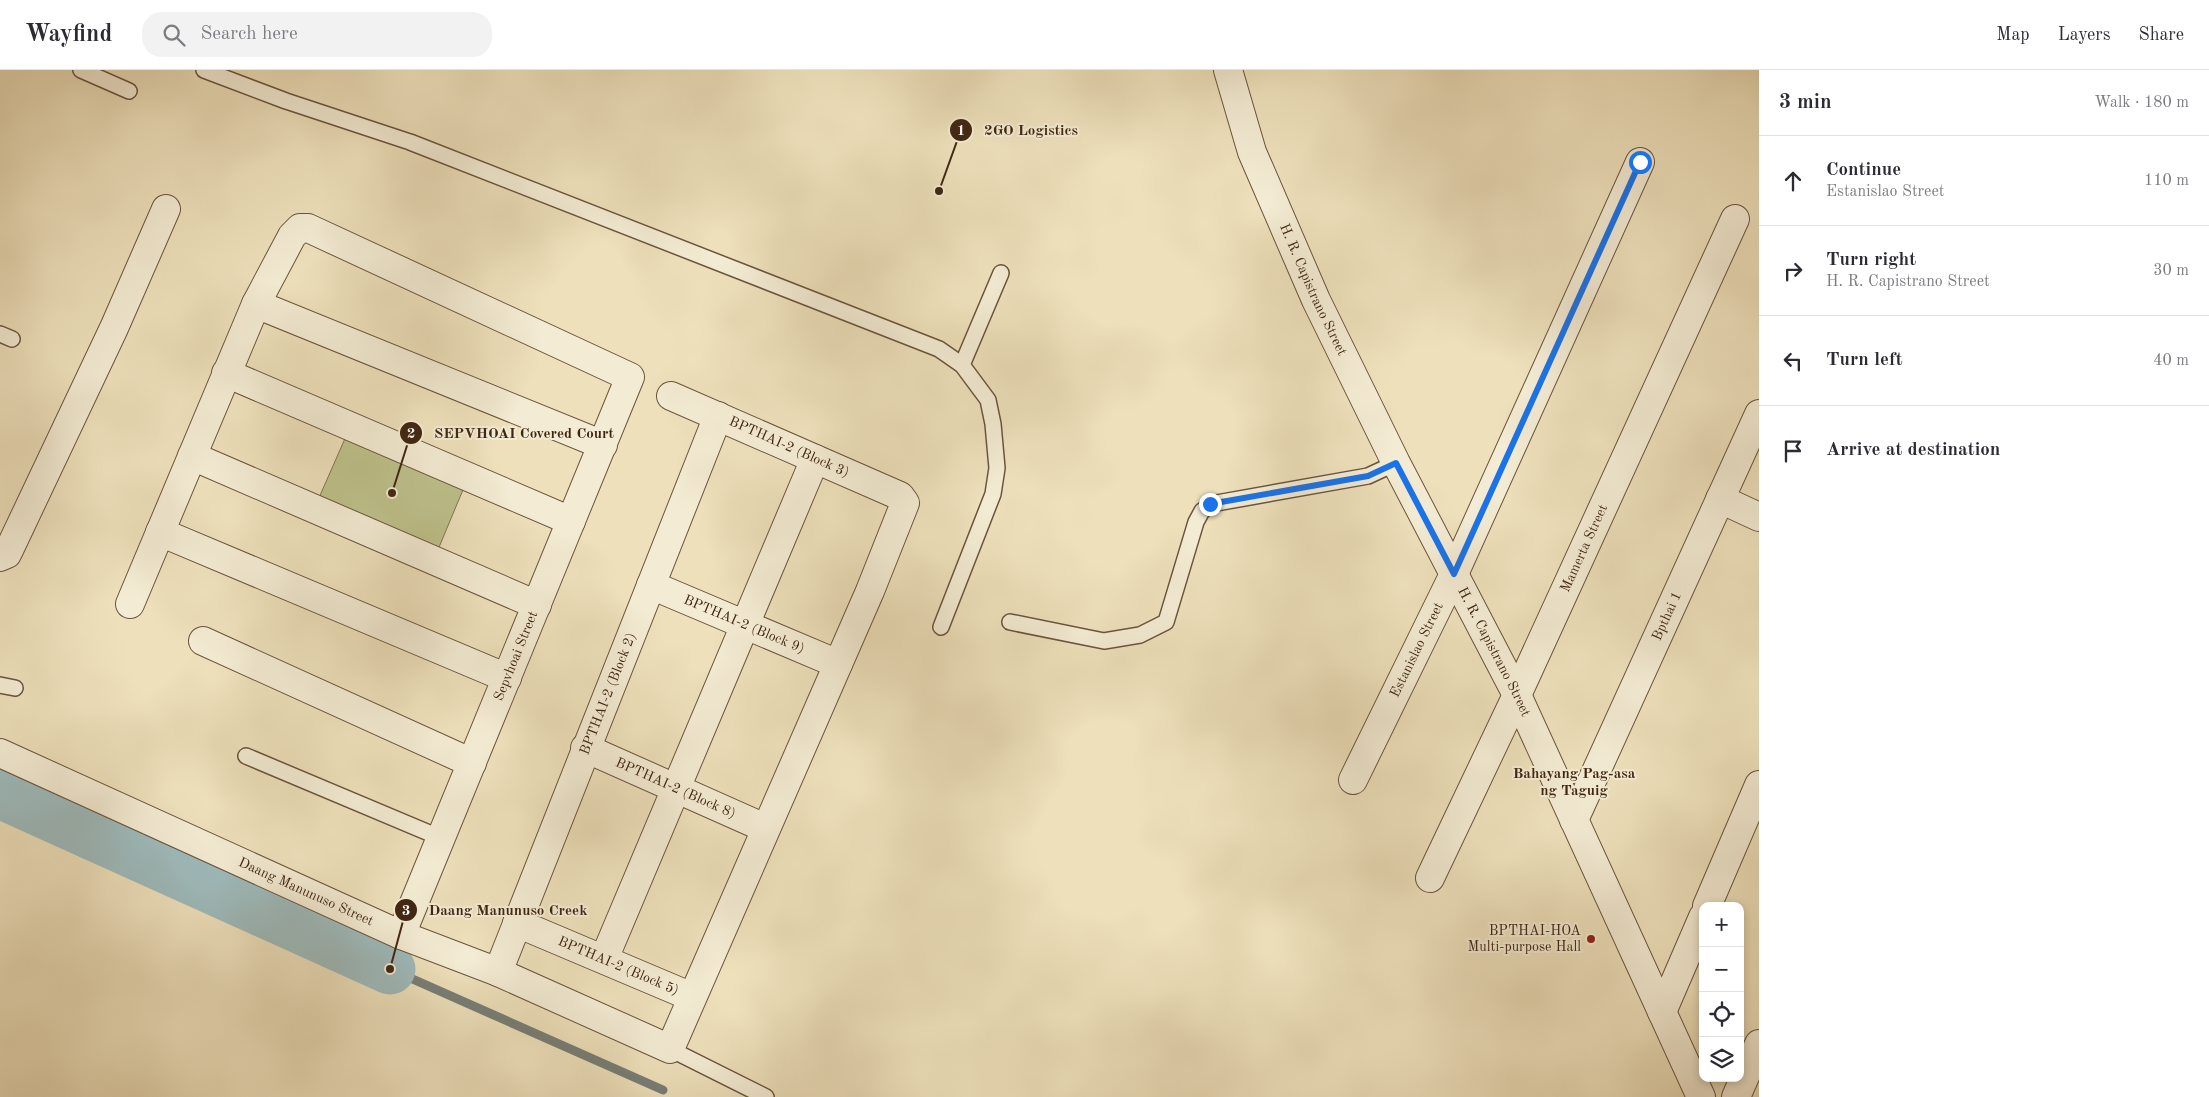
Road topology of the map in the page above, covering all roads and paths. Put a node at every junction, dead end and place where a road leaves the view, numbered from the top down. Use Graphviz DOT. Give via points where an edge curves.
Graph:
graph roads {
  1 [pos="81,70"];
  2 [pos="204,70"];
  3 [pos="1228,70"];
  4 [pos="228,74"];
  5 [pos="129,91"];
  6 [pos="1640,162"];
  7 [pos="166,209"];
  8 [pos="1735,219"];
  9 [pos="1002,273"];
  10 [pos="256,304"];
  11 [pos="962,365"];
  12 [pos="226,373"];
  13 [pos="671,396"];
  14 [pos="1759,414"];
  15 [pos="718,416"];
  16 [pos="603,445"];
  17 [pos="192,456"];
  18 [pos="815,459"];
  19 [pos="1396,463"];
  20 [pos="1720,499"];
  21 [pos="1759,517"];
  22 [pos="571,521"];
  23 [pos="160,532"];
  24 [pos="0,557"];
  25 [pos="1454,574"];
  26 [pos="651,585"];
  27 [pos="130,604"];
  28 [pos="537,605"];
  29 [pos="1010,622"];
  30 [pos="746,624"];
  31 [pos="941,627"];
  32 [pos="203,641"];
  33 [pos="838,664"];
  34 [pos="507,678"];
  35 [pos="1517,695"];
  36 [pos="586,748"];
  37 [pos="0,753"];
  38 [pos="246,756"];
  39 [pos="472,763"];
  40 [pos="1353,780"];
  41 [pos="1759,785"];
  42 [pos="675,788"];
  43 [pos="1574,820"];
  44 [pos="765,828"];
  45 [pos="441,838"];
  46 [pos="1430,878"];
  47 [pos="1710,902"];
  48 [pos="517,922"];
  49 [pos="1699,926"];
  50 [pos="401,935"];
  51 [pos="604,959"];
  52 [pos="498,972"];
  53 [pos="692,997"];
  54 [pos="1662,1012"];
  55 [pos="1759,1044"];
  56 [pos="670,1049"];
  57 [pos="738,1091"];
  58 [pos="766,1097"];
  59 [pos="1701,1097"];
  60 [pos="1736,1097"];
  1 -- 5 [label="lane"];
  2 -- 4 [label="lane"];
  3 -- 19 [label="street, H. R. Capistrano Street" via="1252,152 1316,300"];
  4 -- 11 [label="lane" via="419,145 939,350"];
  6 -- 25 [label="street, Estanislao Street"];
  7 -- 24 [label="street" via="114,328 9,550"];
  8 -- 35 [label="street, Mamerta Street"];
  9 -- 11 [label="lane"];
  10 -- 12 [label="street"];
  10 -- 16 [label="street"];
  10 -- 16 [label="street, Sepvhoai Street" via="292,236 300,228 308,228 630,378"];
  11 -- 31 [label="lane" via="988,400 998,468 993,494"];
  12 -- 17 [label="street"];
  12 -- 22 [label="street"];
  13 -- 15 [label="street, BPTHAI-2 (Block 3)"];
  14 -- 20 [label="street, Bpthai 1"];
  15 -- 18 [label="street, BPTHAI-2 (Block 3)"];
  15 -- 26 [label="street, BPTHAI-2 (Block 2)"];
  16 -- 22 [label="street, Sepvhoai Street"];
  17 -- 23 [label="street"];
  17 -- 28 [label="street"];
  18 -- 30 [label="street"];
  18 -- 33 [label="street, BPTHAI-2 (Block 3)" via="900,496 904,501 904,509"];
  19 -- 25 [label="street, H. R. Capistrano Street"];
  19 -- 29 [label="lane" via="1368,476 1210,504 1196,522 1166,622 1140,635 1104,641"];
  20 -- 21 [label="street"];
  20 -- 43 [label="street, Bpthai 1"];
  22 -- 28 [label="street, Sepvhoai Street"];
  23 -- 27 [label="street"];
  23 -- 34 [label="street"];
  25 -- 35 [label="street, H. R. Capistrano Street"];
  25 -- 40 [label="street, Estanislao Street"];
  26 -- 30 [label="street, BPTHAI-2 (Block 9)"];
  26 -- 36 [label="street, BPTHAI-2 (Block 2)"];
  28 -- 34 [label="street, Sepvhoai Street"];
  30 -- 33 [label="street, BPTHAI-2 (Block 9)"];
  30 -- 42 [label="street"];
  32 -- 39 [label="street"];
  33 -- 44 [label="street"];
  34 -- 39 [label="street, Sepvhoai Street"];
  35 -- 43 [label="street, H. R. Capistrano Street"];
  35 -- 46 [label="street, Mamerta Street"];
  36 -- 42 [label="street, BPTHAI-2 (Block 8)"];
  36 -- 48 [label="street, BPTHAI-2 (Block 2)"];
  37 -- 50 [label="street, Daang Manunuso Street"];
  38 -- 45 [label="lane"];
  39 -- 45 [label="street, Sepvhoai Street"];
  41 -- 47 [label="street"];
  42 -- 44 [label="street, BPTHAI-2 (Block 8)"];
  42 -- 51 [label="street"];
  43 -- 54 [label="street, H. R. Capistrano Street"];
  44 -- 53 [label="street"];
  45 -- 50 [label="street, Sepvhoai Street"];
  48 -- 51 [label="street, BPTHAI-2 (Block 5)"];
  48 -- 52 [label="street, BPTHAI-2 (Block 2)"];
  49 -- 54 [label="street"];
  50 -- 52 [label="street, Daang Manunuso Street"];
  51 -- 53 [label="street, BPTHAI-2 (Block 5)"];
  52 -- 56 [label="street, Daang Manunuso Street"];
  53 -- 56 [label="street"];
  54 -- 59 [label="street, H. R. Capistrano Street"];
  55 -- 60 [label="street"];
  56 -- 57 [label="lane"];
  57 -- 58 [label="lane"];
}
